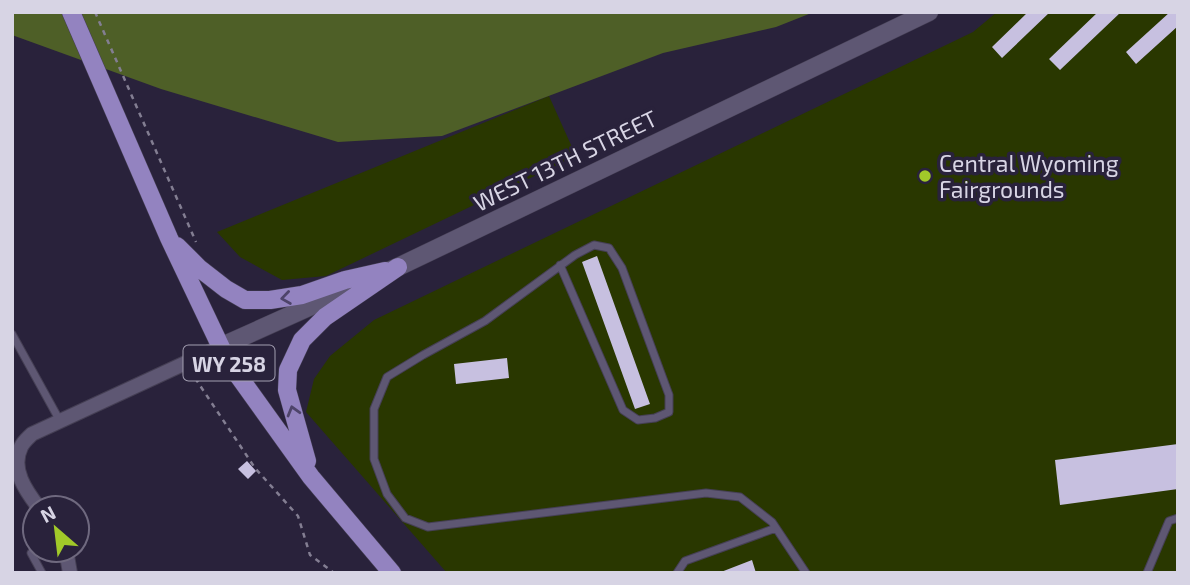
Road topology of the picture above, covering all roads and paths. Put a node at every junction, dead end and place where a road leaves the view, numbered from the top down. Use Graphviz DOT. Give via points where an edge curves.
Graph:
graph roads {
  1 [pos="71,12"];
  2 [pos="94,12"];
  3 [pos="929,12"];
  4 [pos="145,125"];
  5 [pos="169,238"];
  6 [pos="560,265"];
  7 [pos="398,267"];
  8 [pos="12,334"];
  9 [pos="220,346"];
  10 [pos="195,377"];
  11 [pos="60,421"];
  12 [pos="311,477"];
  13 [pos="28,494"];
  14 [pos="1178,518"];
  15 [pos="776,528"];
  16 [pos="334,573"];
  17 [pos="392,573"];
  18 [pos="677,573"];
  19 [pos="806,573"];
  20 [pos="1147,573"];
  1 -- 5 [label="main road, WY 258"];
  2 -- 4 [label="path"];
  3 -- 7 [label="main road, WEST 13TH STREET"];
  7 -- 5 [label="main road, one-way" via="302,295 245,300 199,268"];
  5 -- 9 [label="main road, WY 258"];
  6 -- 6 [label="lane" via="594,245 608,248 622,268 669,395 669,412 638,420 623,410"];
  6 -- 15 [label="lane" via="485,321 387,377 374,409 374,459 387,494 405,518 428,527 706,493 740,497"];
  7 -- 9 [label="main road, WEST 13TH STREET"];
  12 -- 7 [label="main road, one-way" via="287,390 288,370 302,340 325,317"];
  8 -- 11 [label="lane"];
  9 -- 11 [label="street"];
  9 -- 12 [label="main road, WY 258"];
  10 -- 16 [label="path" via="255,468 298,516 310,555"];
  11 -- 13 [label="street" via="32,434 22,445 18,458"];
  12 -- 17 [label="main road, WY 258"];
  14 -- 20 [label="lane" via="1169,520"];
  15 -- 18 [label="lane" via="685,561"];
  15 -- 19 [label="lane"];
}
